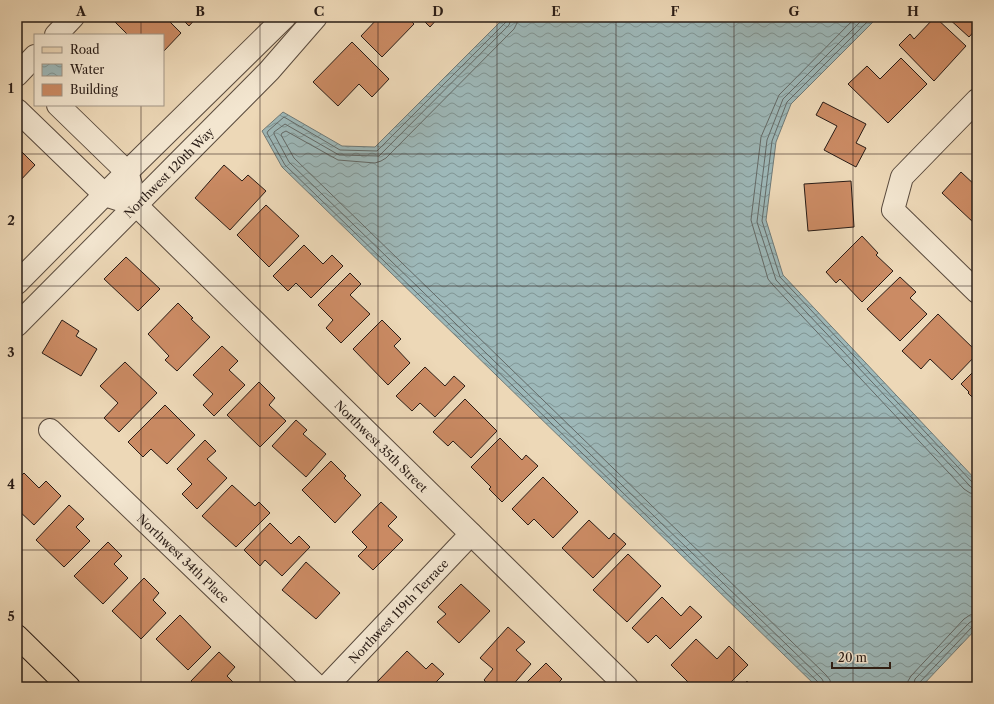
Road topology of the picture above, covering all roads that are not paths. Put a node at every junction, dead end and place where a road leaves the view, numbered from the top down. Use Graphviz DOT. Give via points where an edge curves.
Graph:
graph roads {
  1 [pos="73,17"];
  2 [pos="285,17"];
  3 [pos="316,17"];
  4 [pos="57,34"];
  5 [pos="977,100"];
  6 [pos="59,106"];
  7 [pos="17,110"];
  8 [pos="127,172"];
  9 [pos="104,195"];
  10 [pos="136,205"];
  11 [pos="17,283"];
  12 [pos="977,292"];
  13 [pos="17,326"];
  14 [pos="50,430"];
  15 [pos="471,534"];
  16 [pos="17,636"];
  17 [pos="69,687"];
  18 [pos="318,687"];
  19 [pos="326,687"];
  20 [pos="627,687"];
  1 -- 4 [label="street"];
  2 -- 8 [label="street"];
  3 -- 10 [label="street, Northwest 120th Way" via="269,71"];
  5 -- 12 [label="street" via="902,177 893,210"];
  6 -- 8 [label="street"];
  7 -- 9 [label="street, Northwest 35th Street"];
  8 -- 9 [label="street"];
  8 -- 10 [label="street"];
  9 -- 10 [label="street, Northwest 35th Street"];
  9 -- 11 [label="street"];
  10 -- 13 [label="street, Northwest 120th Way"];
  10 -- 15 [label="street, Northwest 35th Street"];
  14 -- 18 [label="street, Northwest 34th Place"];
  15 -- 19 [label="street, Northwest 119th Terrace"];
  15 -- 20 [label="street, Northwest 35th Street"];
  16 -- 17 [label="main road"];
}
